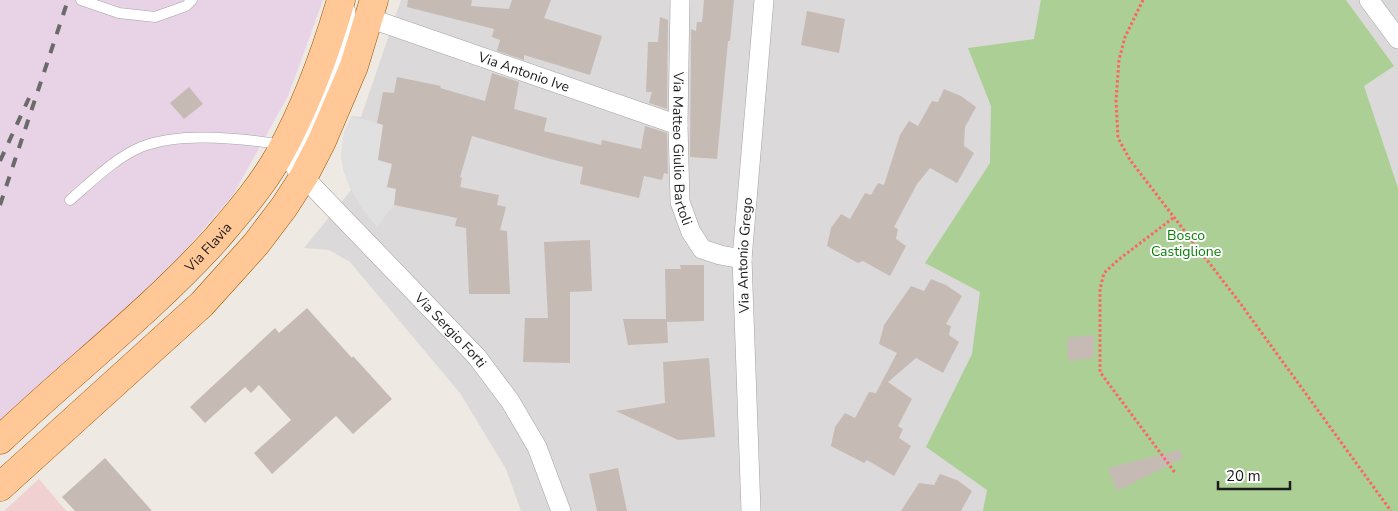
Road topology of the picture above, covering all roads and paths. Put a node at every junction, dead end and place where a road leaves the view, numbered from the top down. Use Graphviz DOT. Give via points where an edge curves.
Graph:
graph roads {
  1 [pos="81,0"];
  2 [pos="192,0"];
  3 [pos="342,0"];
  4 [pos="346,0"];
  5 [pos="680,0"];
  6 [pos="764,0"];
  7 [pos="1143,0"];
  8 [pos="1369,0"];
  9 [pos="372,9"];
  10 [pos="1398,39"];
  11 [pos="678,125"];
  12 [pos="284,145"];
  13 [pos="304,176"];
  14 [pos="70,200"];
  15 [pos="1173,218"];
  16 [pos="742,259"];
  17 [pos="0,440"];
  18 [pos="1176,474"];
  19 [pos="0,487"];
  20 [pos="560,511"];
  21 [pos="751,511"];
  22 [pos="1391,511"];
  1 -- 2 [label="lane" via="119,13 155,17 186,6"];
  3 -- 12 [label="main road, Via Flavia" via="308,98"];
  4 -- 13 [label="street" via="345,34 332,82 294,159 294,165"];
  5 -- 11 [label="street, Via Matteo Giulio Bartoli"];
  6 -- 16 [label="street, Via Antonio Grego"];
  7 -- 15 [label="path" via="1125,37 1119,60 1118,138 1130,160"];
  8 -- 10 [label="street"];
  9 -- 11 [label="street, Via Antonio Ive"];
  9 -- 13 [label="main road" via="341,100"];
  11 -- 16 [label="street, Via Matteo Giulio Bartoli" via="680,202 691,232 702,249"];
  12 -- 14 [label="lane" via="209,137 170,140 141,147 105,170"];
  12 -- 17 [label="main road, Via Flavia" via="246,203 180,277"];
  13 -- 19 [label="main road" via="256,244 202,304"];
  13 -- 20 [label="street, Via Sergio Forti" via="478,357 510,401 537,447"];
  15 -- 18 [label="path" via="1104,273 1100,289 1100,372"];
  15 -- 22 [label="path" via="1240,303"];
  16 -- 21 [label="street, Via Antonio Grego"];
}
